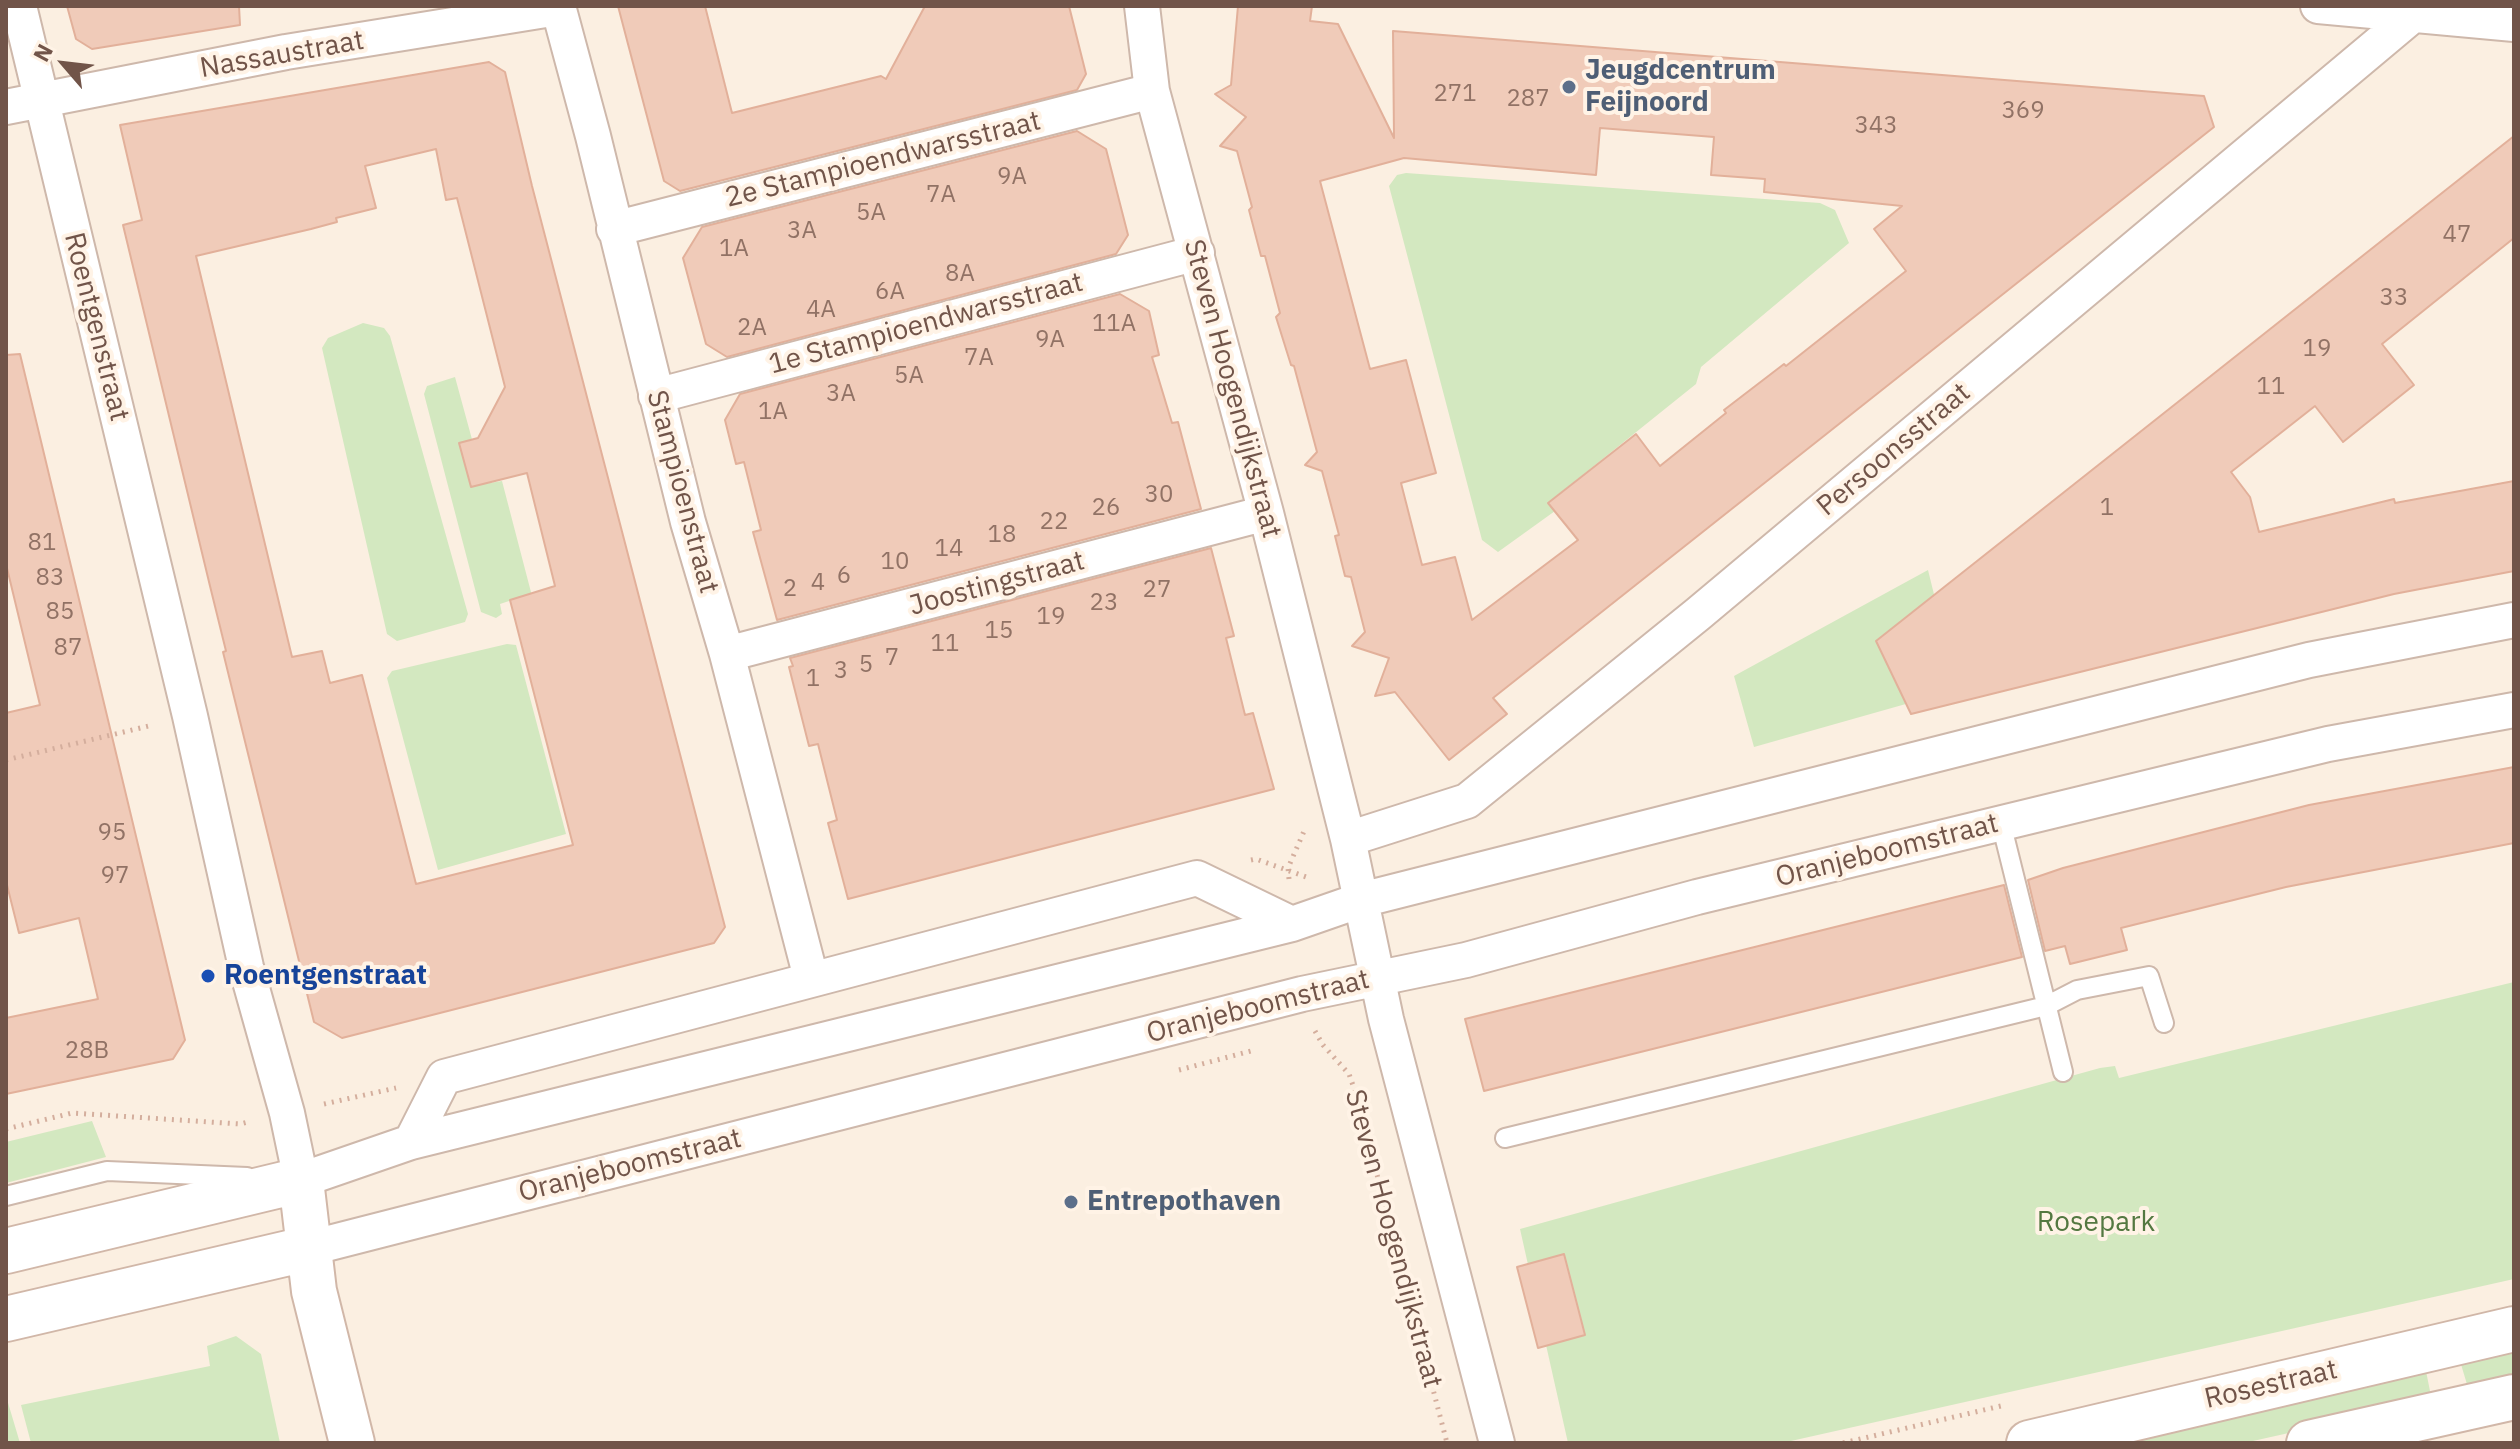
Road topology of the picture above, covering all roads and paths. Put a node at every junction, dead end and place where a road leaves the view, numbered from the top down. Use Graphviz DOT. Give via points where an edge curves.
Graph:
graph roads {
  1 [pos="1142,6"];
  2 [pos="2318,6"];
  3 [pos="558,7"];
  4 [pos="2434,13"];
  5 [pos="17,24"];
  6 [pos="2514,24"];
  7 [pos="1152,91"];
  8 [pos="41,101"];
  9 [pos="6,107"];
  10 [pos="614,229"];
  11 [pos="1197,253"];
  12 [pos="656,396"];
  13 [pos="1266,513"];
  14 [pos="2514,620"];
  15 [pos="727,654"];
  16 [pos="2514,710"];
  17 [pos="190,716"];
  18 [pos="6,760"];
  19 [pos="1331,770"];
  20 [pos="2001,823"];
  21 [pos="1348,839"];
  22 [pos="1361,900"];
  23 [pos="1292,924"];
  24 [pos="811,978"];
  25 [pos="1378,978"];
  26 [pos="1302,994"];
  27 [pos="2046,1006"];
  28 [pos="2164,1023"];
  29 [pos="2063,1072"];
  30 [pos="444,1077"];
  31 [pos="287,1113"];
  32 [pos="6,1129"];
  33 [pos="1505,1138"];
  34 [pos="411,1142"];
  35 [pos="301,1180"];
  36 [pos="6,1196"];
  37 [pos="310,1248"];
  38 [pos="6,1251"];
  39 [pos="6,1319"];
  40 [pos="2514,1329"];
  41 [pos="2514,1397"];
  42 [pos="352,1443"];
  43 [pos="1447,1443"];
  44 [pos="1497,1443"];
  45 [pos="2029,1443"];
  46 [pos="2309,1443"];
  1 -- 7 [label="street, Steven Hoogendijkstraat"];
  2 -- 4 [label="street"];
  3 -- 8 [label="street, Nassaustraat" via="286,52"];
  3 -- 10 [label="street, Stampioenstraat"];
  4 -- 6 [label="street"];
  4 -- 21 [label="street, Persoonsstraat" via="1467,801"];
  5 -- 8 [label="street, Roentgenstraat"];
  7 -- 10 [label="street, 2e Stampioendwarsstraat"];
  7 -- 11 [label="street, Steven Hoogendijkstraat"];
  8 -- 9 [label="street, Nassaustraat"];
  8 -- 17 [label="street, Roentgenstraat"];
  10 -- 12 [label="street, Stampioenstraat"];
  11 -- 12 [label="street, 1e Stampioendwarsstraat"];
  11 -- 13 [label="street, Steven Hoogendijkstraat"];
  12 -- 15 [label="street, Stampioenstraat"];
  13 -- 15 [label="street, Joostingstraat"];
  13 -- 19 [label="street, Steven Hoogendijkstraat"];
  14 -- 22 [label="street" via="2309,660"];
  15 -- 24 [label="street, Stampioenstraat"];
  16 -- 20 [label="street, Oranjeboomstraat" via="2328,744"];
  17 -- 18 [label="path"];
  17 -- 31 [label="street, Roentgenstraat" via="246,967"];
  19 -- 21 [label="street, Steven Hoogendijkstraat"];
  19 -- 23 [label="path" via="1288,868"];
  20 -- 25 [label="street, Oranjeboomstraat"];
  20 -- 27 [label="lane"];
  21 -- 22 [label="street, Steven Hoogendijkstraat"];
  22 -- 23 [label="street"];
  22 -- 25 [label="street, Steven Hoogendijkstraat"];
  23 -- 24 [label="street" via="1197,878"];
  23 -- 34 [label="street"];
  24 -- 30 [label="street"];
  25 -- 26 [label="street, Oranjeboomstraat"];
  25 -- 44 [label="street, Steven Hoogendijkstraat"];
  26 -- 37 [label="street, Oranjeboomstraat"];
  26 -- 43 [label="path, Steven Hoogendijkstraat" via="1314,1030 1349,1074 1356,1094"];
  27 -- 28 [label="lane" via="2077,990 2149,976"];
  27 -- 29 [label="lane"];
  27 -- 33 [label="lane"];
  30 -- 31 [label="path"];
  30 -- 34 [label="street"];
  31 -- 32 [label="path" via="240,1124 72,1113"];
  31 -- 35 [label="street, Roentgenstraat"];
  34 -- 35 [label="street"];
  35 -- 36 [label="lane" via="107,1171"];
  35 -- 37 [label="main road, Roentgenstraat"];
  35 -- 38 [label="main road"];
  37 -- 39 [label="main road, Oranjeboomstraat"];
  37 -- 42 [label="main road, Roentgenstraat" via="314,1291"];
  40 -- 45 [label="main road, Rosestraat"];
  41 -- 46 [label="main road"];
}
